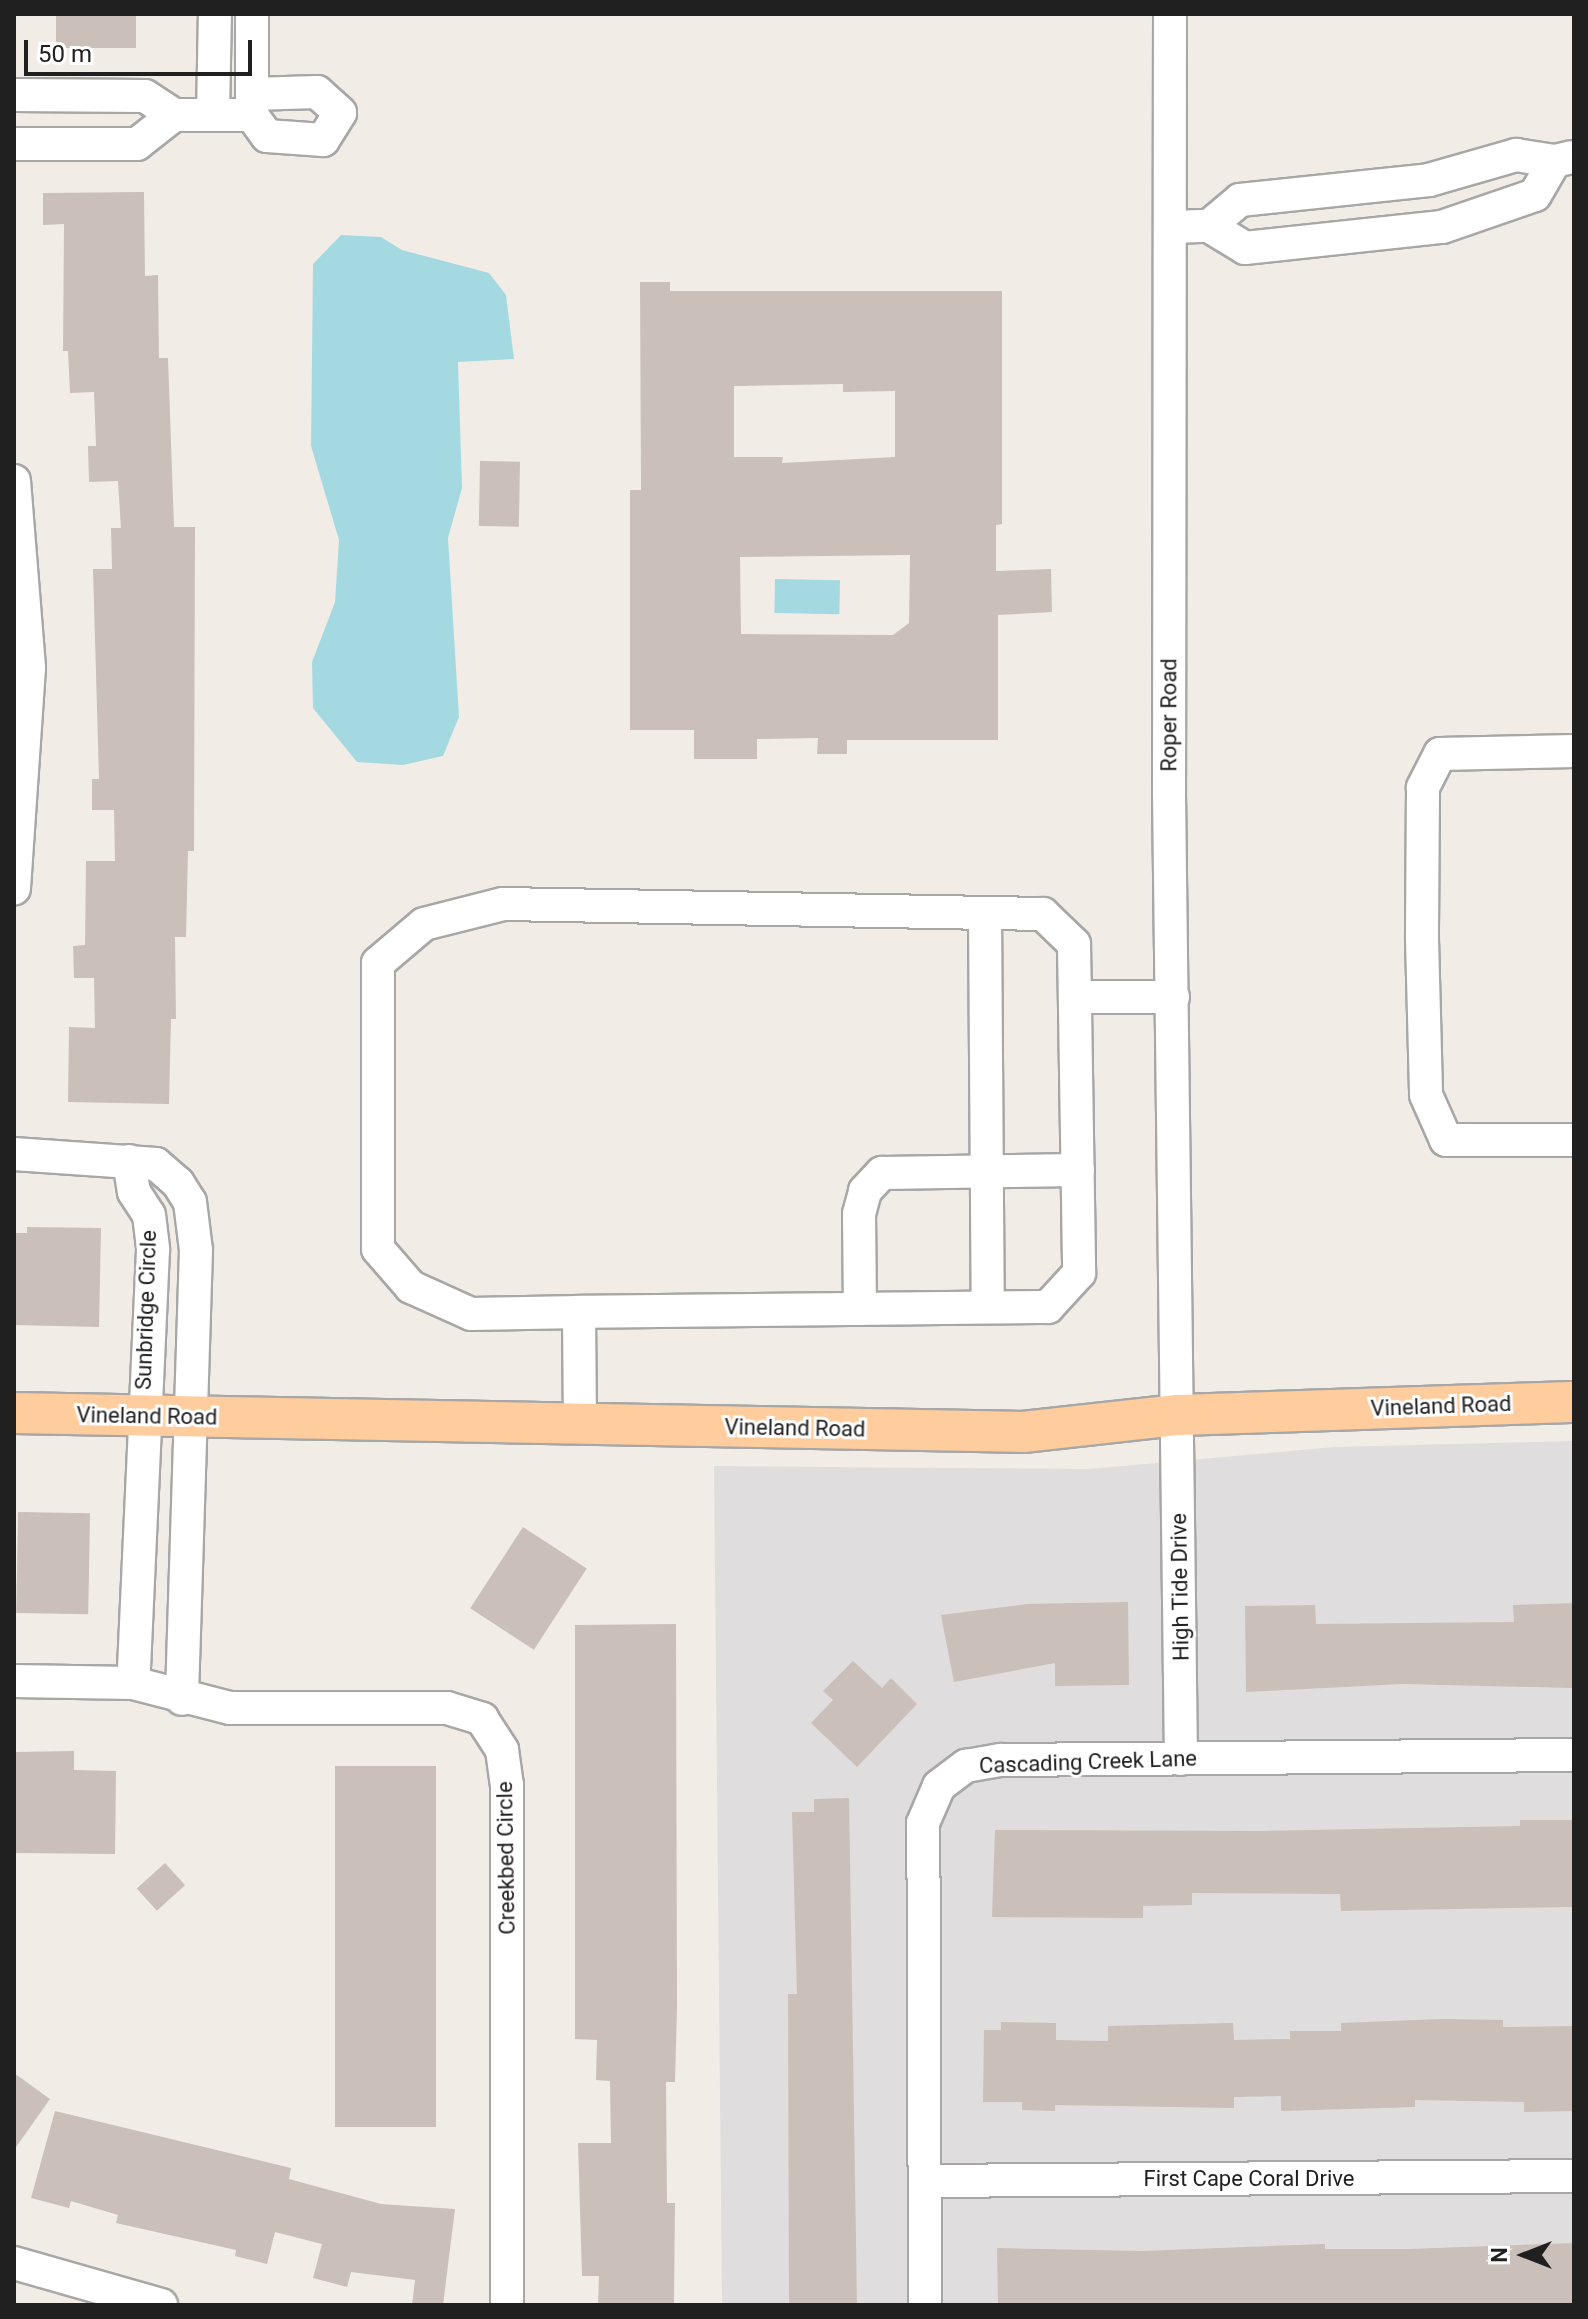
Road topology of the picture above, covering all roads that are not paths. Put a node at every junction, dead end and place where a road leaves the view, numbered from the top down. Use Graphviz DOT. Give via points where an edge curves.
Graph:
graph roads {
  1 [pos="215,14"];
  2 [pos="252,14"];
  3 [pos="1170,14"];
  4 [pos="14,95"];
  5 [pos="63,96"];
  6 [pos="213,114"];
  7 [pos="174,115"];
  8 [pos="64,142"];
  9 [pos="14,144"];
  10 [pos="1564,159"];
  11 [pos="1429,180"];
  12 [pos="1209,226"];
  13 [pos="1171,227"];
  14 [pos="1442,227"];
  15 [pos="14,481"];
  16 [pos="1574,751"];
  17 [pos="14,888"];
  18 [pos="985,913"];
  19 [pos="1075,997"];
  20 [pos="1173,997"];
  21 [pos="1574,1140"];
  22 [pos="14,1154"];
  23 [pos="129,1161"];
  24 [pos="987,1168"];
  25 [pos="1078,1170"];
  26 [pos="153,1250"];
  27 [pos="196,1250"];
  28 [pos="988,1307"];
  29 [pos="860,1309"];
  30 [pos="579,1312"];
  31 [pos="1574,1402"];
  32 [pos="14,1413"];
  33 [pos="1178,1415"];
  34 [pos="143,1416"];
  35 [pos="189,1418"];
  36 [pos="580,1424"];
  37 [pos="136,1588"];
  38 [pos="184,1589"];
  39 [pos="14,1681"];
  40 [pos="133,1683"];
  41 [pos="182,1699"];
  42 [pos="1574,1755"];
  43 [pos="1181,1759"];
  44 [pos="1574,2176"];
  45 [pos="925,2181"];
  46 [pos="14,2263"];
  47 [pos="161,2305"];
  48 [pos="507,2305"];
  49 [pos="925,2305"];
  1 -- 6 [label="street"];
  2 -- 6 [label="street" via="252,104"];
  3 -- 13 [label="street, Roper Road"];
  4 -- 5 [label="street"];
  5 -- 7 [label="street" via="145,96"];
  5 -- 8 [label="street"];
  6 -- 7 [label="street"];
  7 -- 8 [label="street" via="137,144"];
  8 -- 9 [label="street"];
  10 -- 11 [label="street" via="1516,155"];
  10 -- 14 [label="street" via="1535,195"];
  11 -- 12 [label="street" via="1240,200"];
  11 -- 14 [label="street"];
  12 -- 13 [label="street"];
  12 -- 14 [label="street" via="1245,248"];
  13 -- 20 [label="street, Roper Road"];
  15 -- 17 [label="street" via="29,668"];
  16 -- 21 [label="street" via="1440,754 1423,788 1422,1050 1426,1095 1446,1140"];
  18 -- 19 [label="street" via="1043,914 1074,944"];
  18 -- 24 [label="street"];
  18 -- 30 [label="street" via="503,904 424,924 378,963 378,1249 411,1287 471,1314"];
  19 -- 20 [label="street"];
  19 -- 25 [label="street"];
  20 -- 33 [label="street, Roper Road"];
  22 -- 23 [label="street, Sunbridge Circle"];
  23 -- 26 [label="street, Sunbridge Circle" via="134,1192 149,1215"];
  23 -- 27 [label="street, Sunbridge Circle" via="156,1164 178,1183 190,1202"];
  24 -- 25 [label="street"];
  24 -- 28 [label="street"];
  24 -- 29 [label="street" via="882,1173 865,1191 859,1214"];
  25 -- 28 [label="street" via="1079,1273 1048,1307"];
  26 -- 27 [label="street"];
  26 -- 34 [label="street, Sunbridge Circle"];
  27 -- 35 [label="street, Sunbridge Circle"];
  28 -- 29 [label="street"];
  29 -- 30 [label="street"];
  30 -- 36 [label="street"];
  31 -- 33 [label="main road, Vineland Road"];
  32 -- 34 [label="main road, Vineland Road"];
  33 -- 36 [label="main road, Vineland Road" via="1023,1432"];
  33 -- 43 [label="street, High Tide Drive"];
  34 -- 35 [label="main road, Vineland Road"];
  34 -- 37 [label="street"];
  35 -- 36 [label="main road, Vineland Road"];
  35 -- 38 [label="street"];
  37 -- 38 [label="street"];
  37 -- 40 [label="street"];
  38 -- 41 [label="street"];
  39 -- 40 [label="street, Creekbed Circle"];
  40 -- 41 [label="street, Creekbed Circle"];
  41 -- 48 [label="street, Creekbed Circle" via="230,1708 447,1708 482,1719 502,1750 507,1785"];
  42 -- 43 [label="street, Cascading Creek Lane"];
  43 -- 45 [label="street, Cascading Creek Lane" via="1001,1760 966,1766 939,1786 923,1823"];
  44 -- 45 [label="street, First Cape Coral Drive"];
  45 -- 49 [label="street, Cascading Creek Lane"];
  46 -- 47 [label="street"];
}
